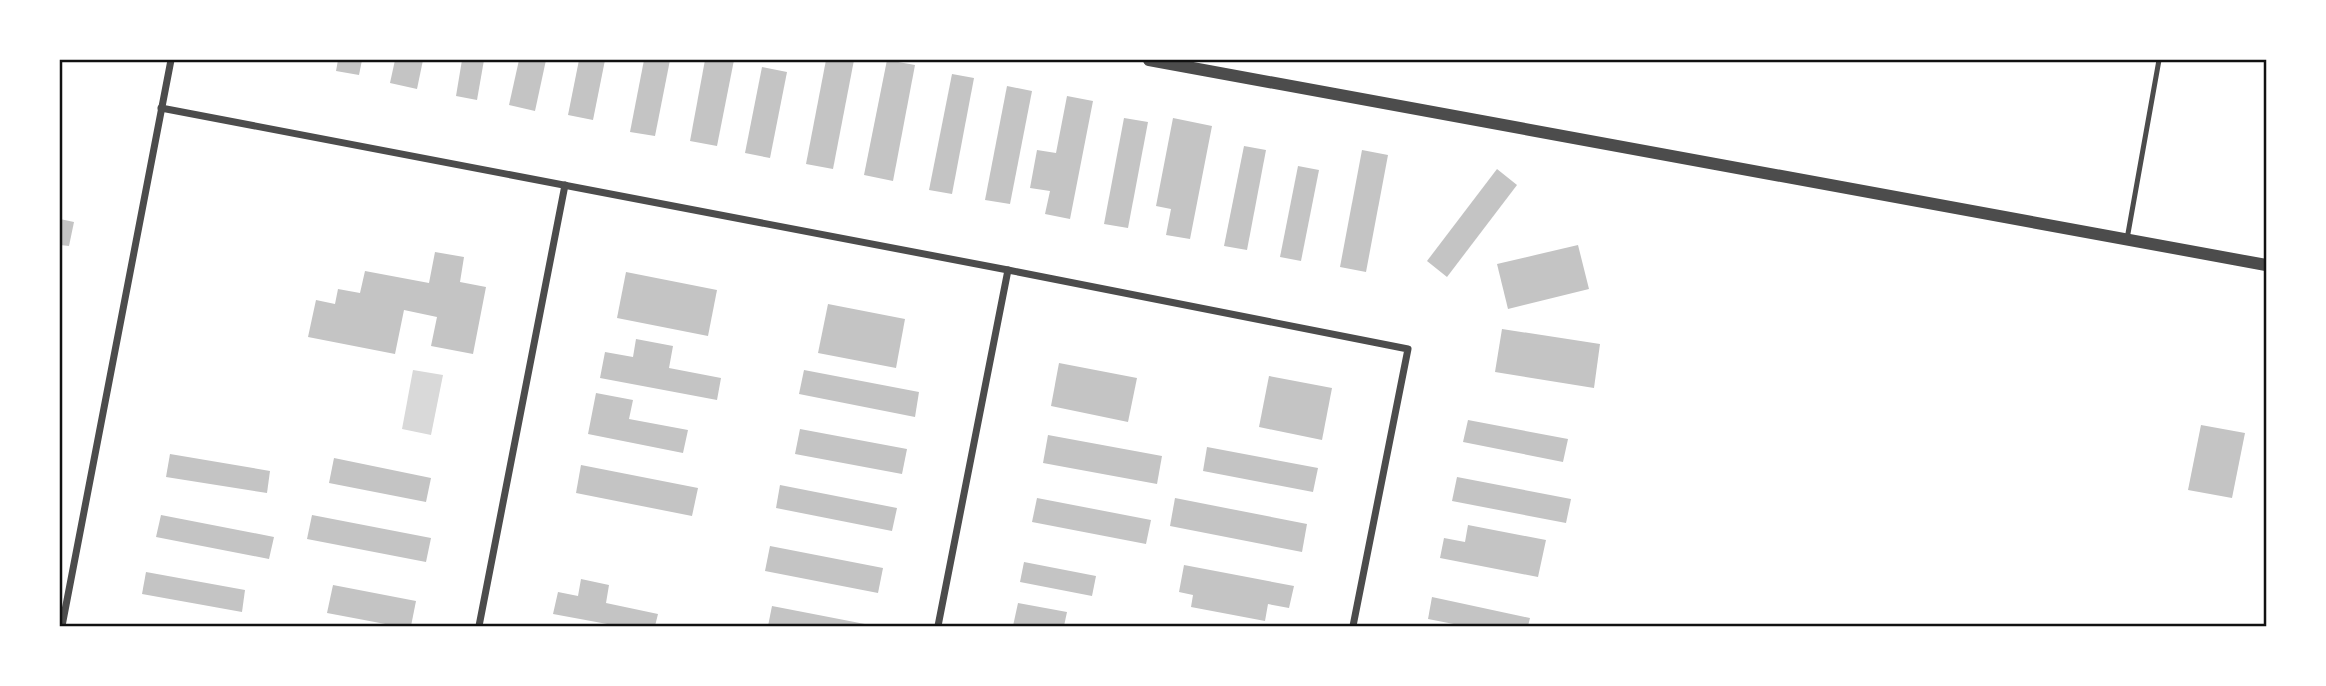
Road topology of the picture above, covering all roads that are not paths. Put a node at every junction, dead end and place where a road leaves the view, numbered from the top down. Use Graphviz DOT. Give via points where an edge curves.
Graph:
graph roads {
  1 [pos="171,60"];
  2 [pos="1149,60"];
  3 [pos="2159,60"];
  4 [pos="161,108"];
  5 [pos="565,184"];
  6 [pos="2127,239"];
  7 [pos="2266,265"];
  8 [pos="1007,270"];
  9 [pos="62,626"];
  10 [pos="479,626"];
  11 [pos="938,626"];
  12 [pos="1353,626"];
  1 -- 4 [label="street"];
  2 -- 6 [label="street"];
  3 -- 6 [label="lane"];
  4 -- 5 [label="street"];
  4 -- 9 [label="street"];
  5 -- 8 [label="street"];
  5 -- 10 [label="street"];
  6 -- 7 [label="street"];
  8 -- 11 [label="street"];
  8 -- 12 [label="street" via="1408,349"];
}
